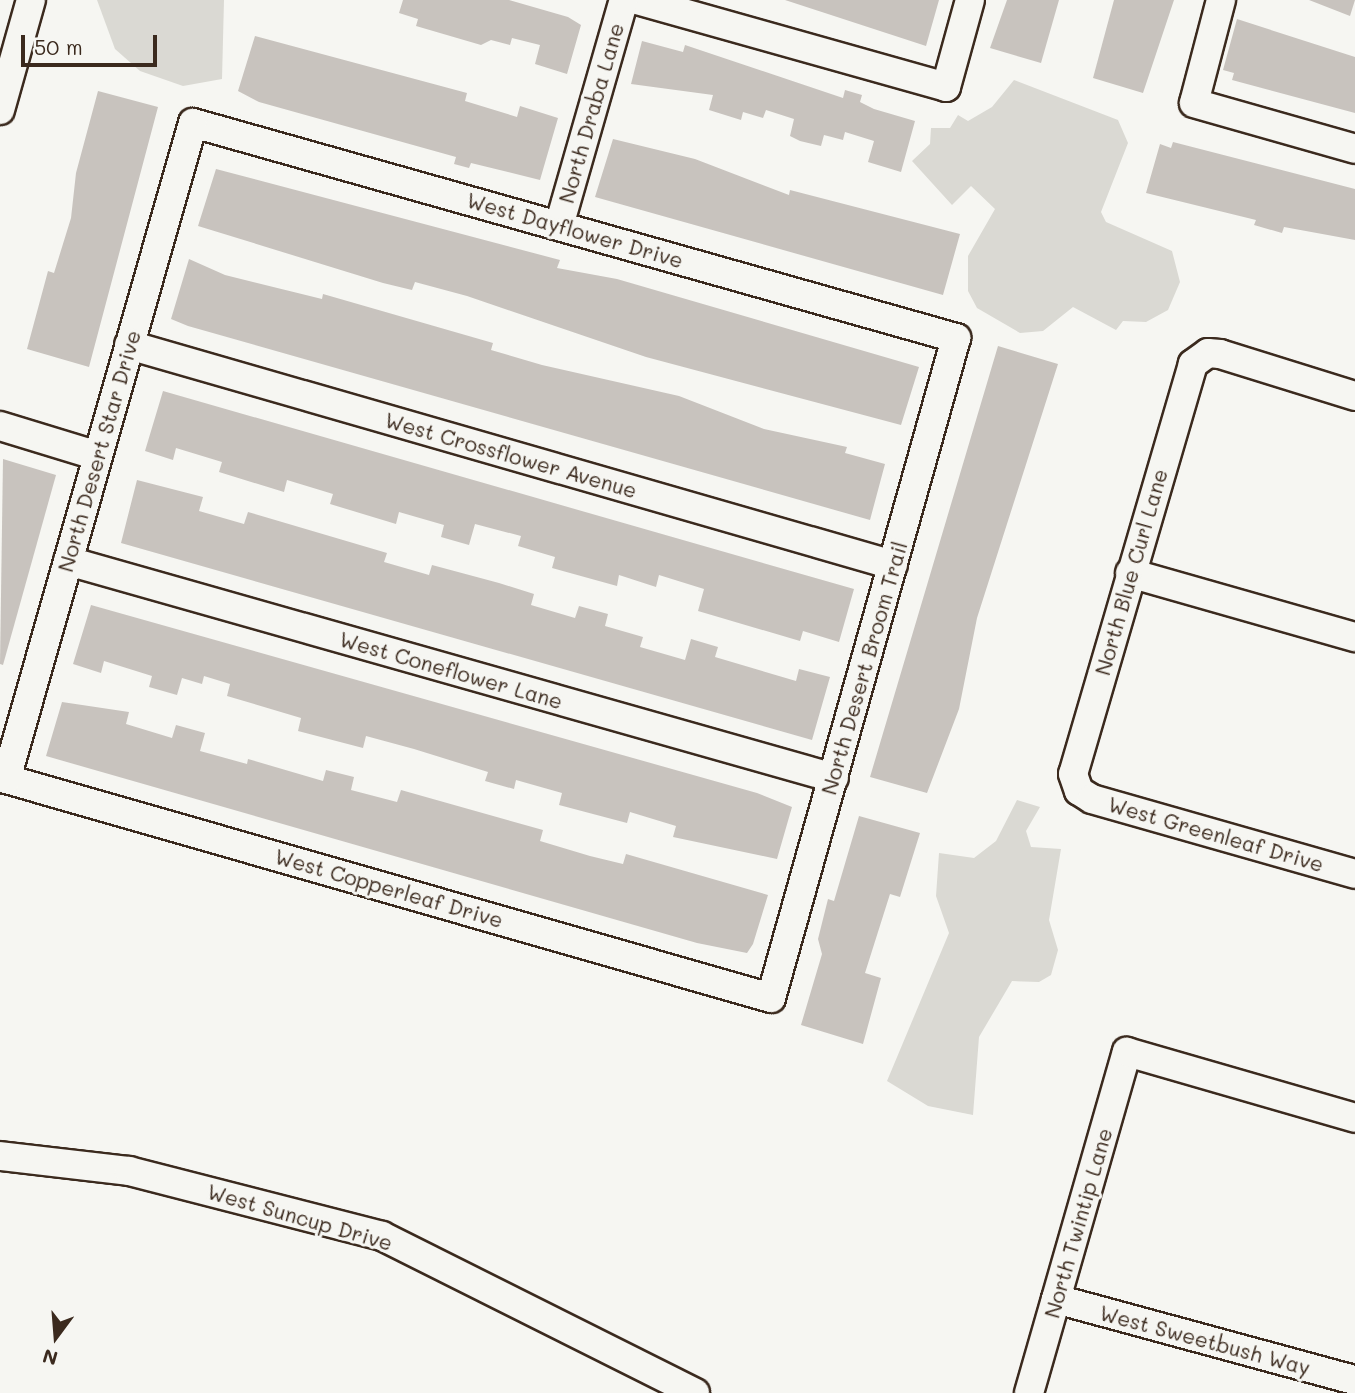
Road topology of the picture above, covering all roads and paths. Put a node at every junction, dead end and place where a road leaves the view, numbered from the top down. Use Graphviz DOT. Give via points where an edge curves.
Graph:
graph roads {
  1 [pos="31,0"];
  2 [pos="624,0"];
  3 [pos="637,0"];
  4 [pos="970,0"];
  5 [pos="1221,0"];
  6 [pos="0,110"];
  7 [pos="193,123"];
  8 [pos="1355,149"];
  9 [pos="559,226"];
  10 [pos="956,338"];
  11 [pos="129,345"];
  12 [pos="1355,396"];
  13 [pos="0,426"];
  14 [pos="98,456"];
  15 [pos="68,561"];
  16 [pos="893,565"];
  17 [pos="1130,573"];
  18 [pos="1355,637"];
  19 [pos="834,778"];
  20 [pos="6,779"];
  21 [pos="1079,791"];
  22 [pos="1355,874"];
  23 [pos="771,998"];
  24 [pos="1355,1118"];
  25 [pos="0,1156"];
  26 [pos="1056,1299"];
  27 [pos="1355,1380"];
  28 [pos="695,1393"];
  29 [pos="1029,1393"];
  1 -- 6 [label="street"];
  2 -- 9 [label="street, North Draba Lane"];
  3 -- 4 [label="street" via="946,88"];
  5 -- 8 [label="street" via="1194,103"];
  7 -- 9 [label="street, West Dayflower Drive"];
  7 -- 11 [label="street, North Desert Star Drive"];
  9 -- 10 [label="street, West Dayflower Drive"];
  10 -- 16 [label="street, North Desert Broom Trail"];
  11 -- 14 [label="street, North Desert Star Drive"];
  11 -- 16 [label="street, West Crossflower Avenue"];
  12 -- 17 [label="street, North Blue Curl Lane" via="1220,354 1201,356 1190,369"];
  13 -- 14 [label="street"];
  14 -- 15 [label="street, North Desert Star Drive"];
  15 -- 19 [label="street, West Coneflower Lane"];
  15 -- 20 [label="street, North Desert Star Drive"];
  16 -- 19 [label="street, North Desert Broom Trail"];
  17 -- 18 [label="street"];
  17 -- 21 [label="street, North Blue Curl Lane" via="1073,774"];
  19 -- 23 [label="street, North Desert Broom Trail"];
  20 -- 23 [label="street, West Copperleaf Drive"];
  21 -- 22 [label="street, West Greenleaf Drive"];
  24 -- 26 [label="street, North Twintip Lane" via="1127,1052"];
  25 -- 28 [label="street, West Suncup Drive" via="129,1171 382,1236"];
  26 -- 27 [label="street, West Sweetbush Way"];
  26 -- 29 [label="street, North Twintip Lane"];
}
